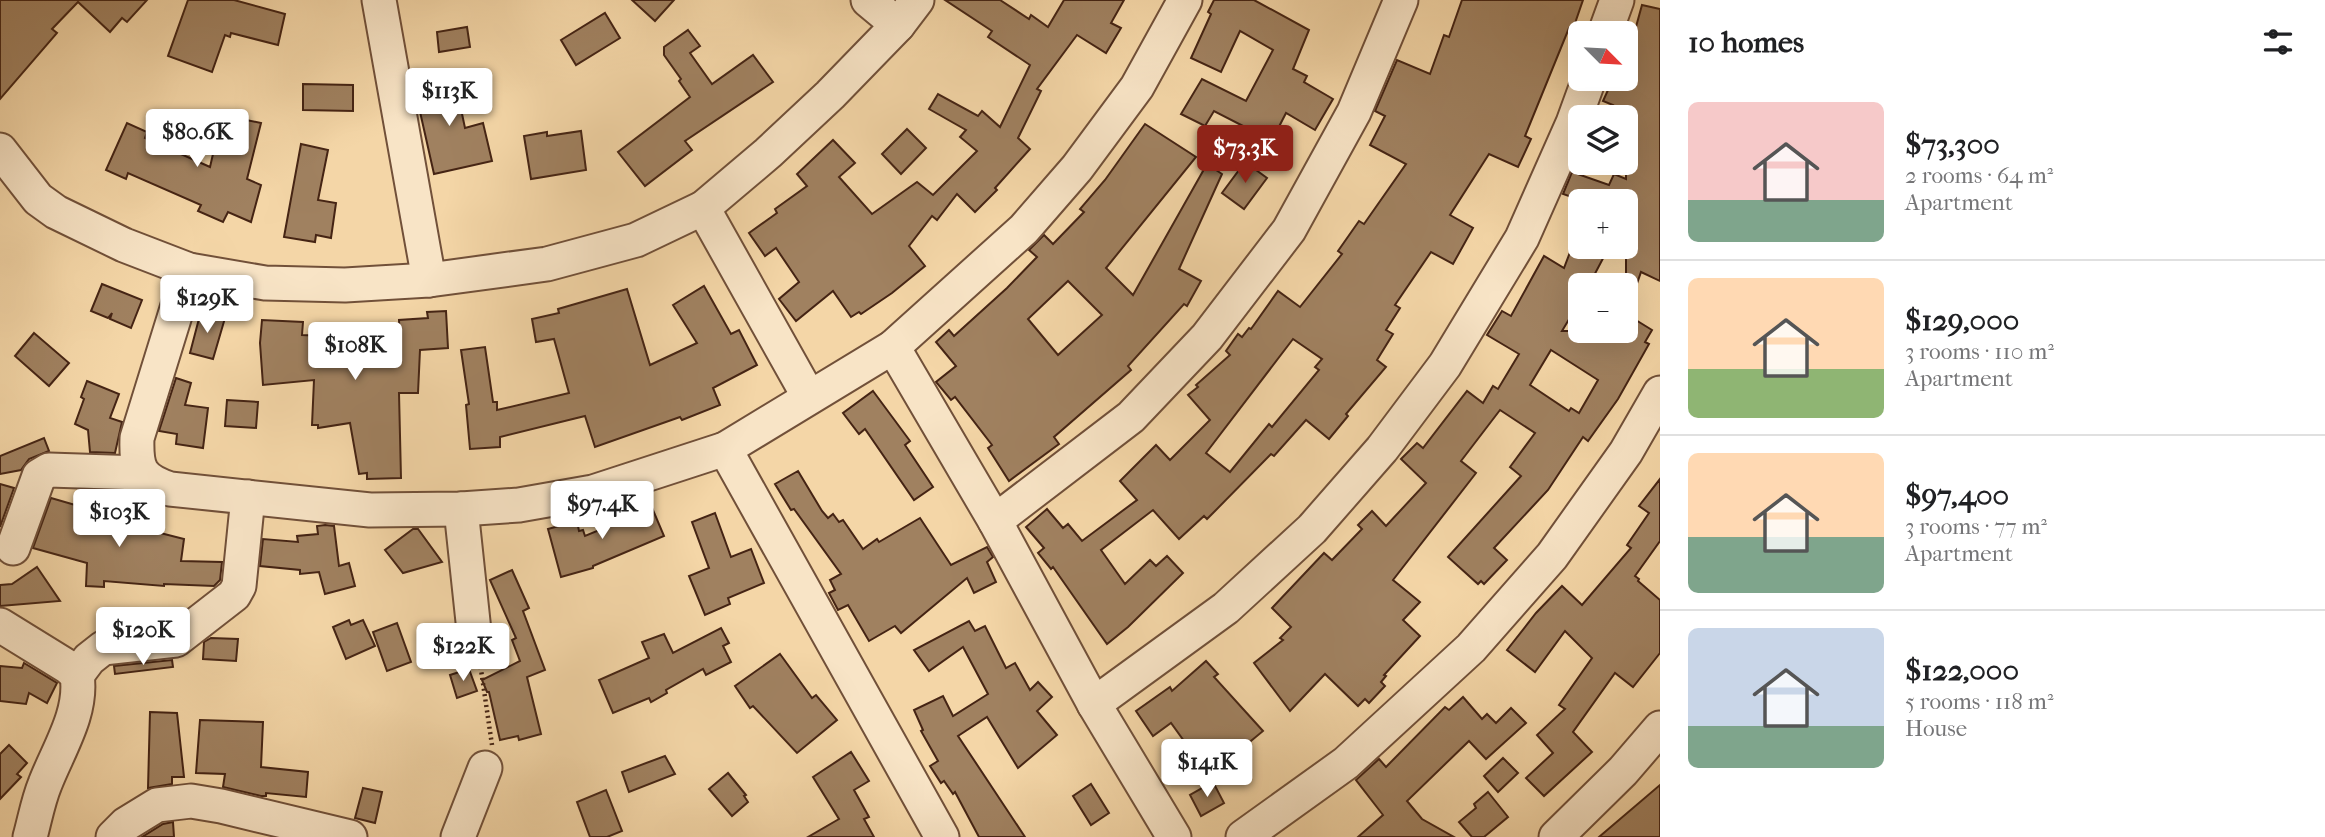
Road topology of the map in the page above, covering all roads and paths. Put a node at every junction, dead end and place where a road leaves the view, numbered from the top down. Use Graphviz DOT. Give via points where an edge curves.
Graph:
graph roads {
  1 [pos="379,0"];
  2 [pos="868,0"];
  3 [pos="1185,0"];
  4 [pos="1401,0"];
  5 [pos="1616,0"];
  6 [pos="907,13"];
  7 [pos="1609,21"];
  8 [pos="1585,91"];
  9 [pos="0,150"];
  10 [pos="703,208"];
  11 [pos="189,270"];
  12 [pos="429,280"];
  13 [pos="893,347"];
  14 [pos="1660,393"];
  15 [pos="809,397"];
  16 [pos="725,449"];
  17 [pos="141,473"];
  18 [pos="248,497"];
  19 [pos="461,509"];
  20 [pos="995,521"];
  21 [pos="13,548"];
  22 [pos="0,625"];
  23 [pos="474,631"];
  24 [pos="77,675"];
  25 [pos="1094,704"];
  26 [pos="1660,729"];
  27 [pos="485,768"];
  28 [pos="30,837"];
  29 [pos="113,837"];
  30 [pos="350,837"];
  31 [pos="458,837"];
  32 [pos="942,837"];
  33 [pos="1174,837"];
  34 [pos="1243,837"];
  35 [pos="1556,837"];
  1 -- 12 [label="street"];
  2 -- 6 [label="street"];
  3 -- 13 [label="street" via="1137,87 1077,168 1024,229"];
  4 -- 20 [label="street" via="1354,112 1289,230 1207,337 1131,417"];
  5 -- 7 [label="street"];
  6 -- 10 [label="street" via="830,95"];
  8 -- 25 [label="street" via="1522,238 1445,365 1382,450 1312,528 1226,608"];
  9 -- 11 [label="street" via="38,199 56,212"];
  10 -- 12 [label="street" via="636,240 547,264"];
  10 -- 15 [label="street"];
  11 -- 12 [label="street" via="265,283"];
  11 -- 17 [label="street" via="137,438"];
  13 -- 15 [label="street"];
  13 -- 20 [label="street"];
  14 -- 34 [label="street" via="1626,452 1552,556 1471,648 1346,763"];
  15 -- 16 [label="street"];
  16 -- 19 [label="street" via="593,492"];
  16 -- 32 [label="street"];
  17 -- 18 [label="street" via="170,489"];
  17 -- 21 [label="street" via="49,470 39,477"];
  18 -- 19 [label="street" via="370,510"];
  18 -- 24 [label="street" via="239,586 234,596 176,640 103,648"];
  19 -- 23 [label="street"];
  20 -- 25 [label="street"];
  22 -- 24 [label="street"];
  23 -- 27 [label="path" via="492,746"];
  24 -- 28 [label="street" via="72,722 43,787"];
  25 -- 33 [label="street"];
  26 -- 35 [label="street"];
  27 -- 31 [label="street"];
  29 -- 30 [label="street" via="157,805 191,801"];
}
